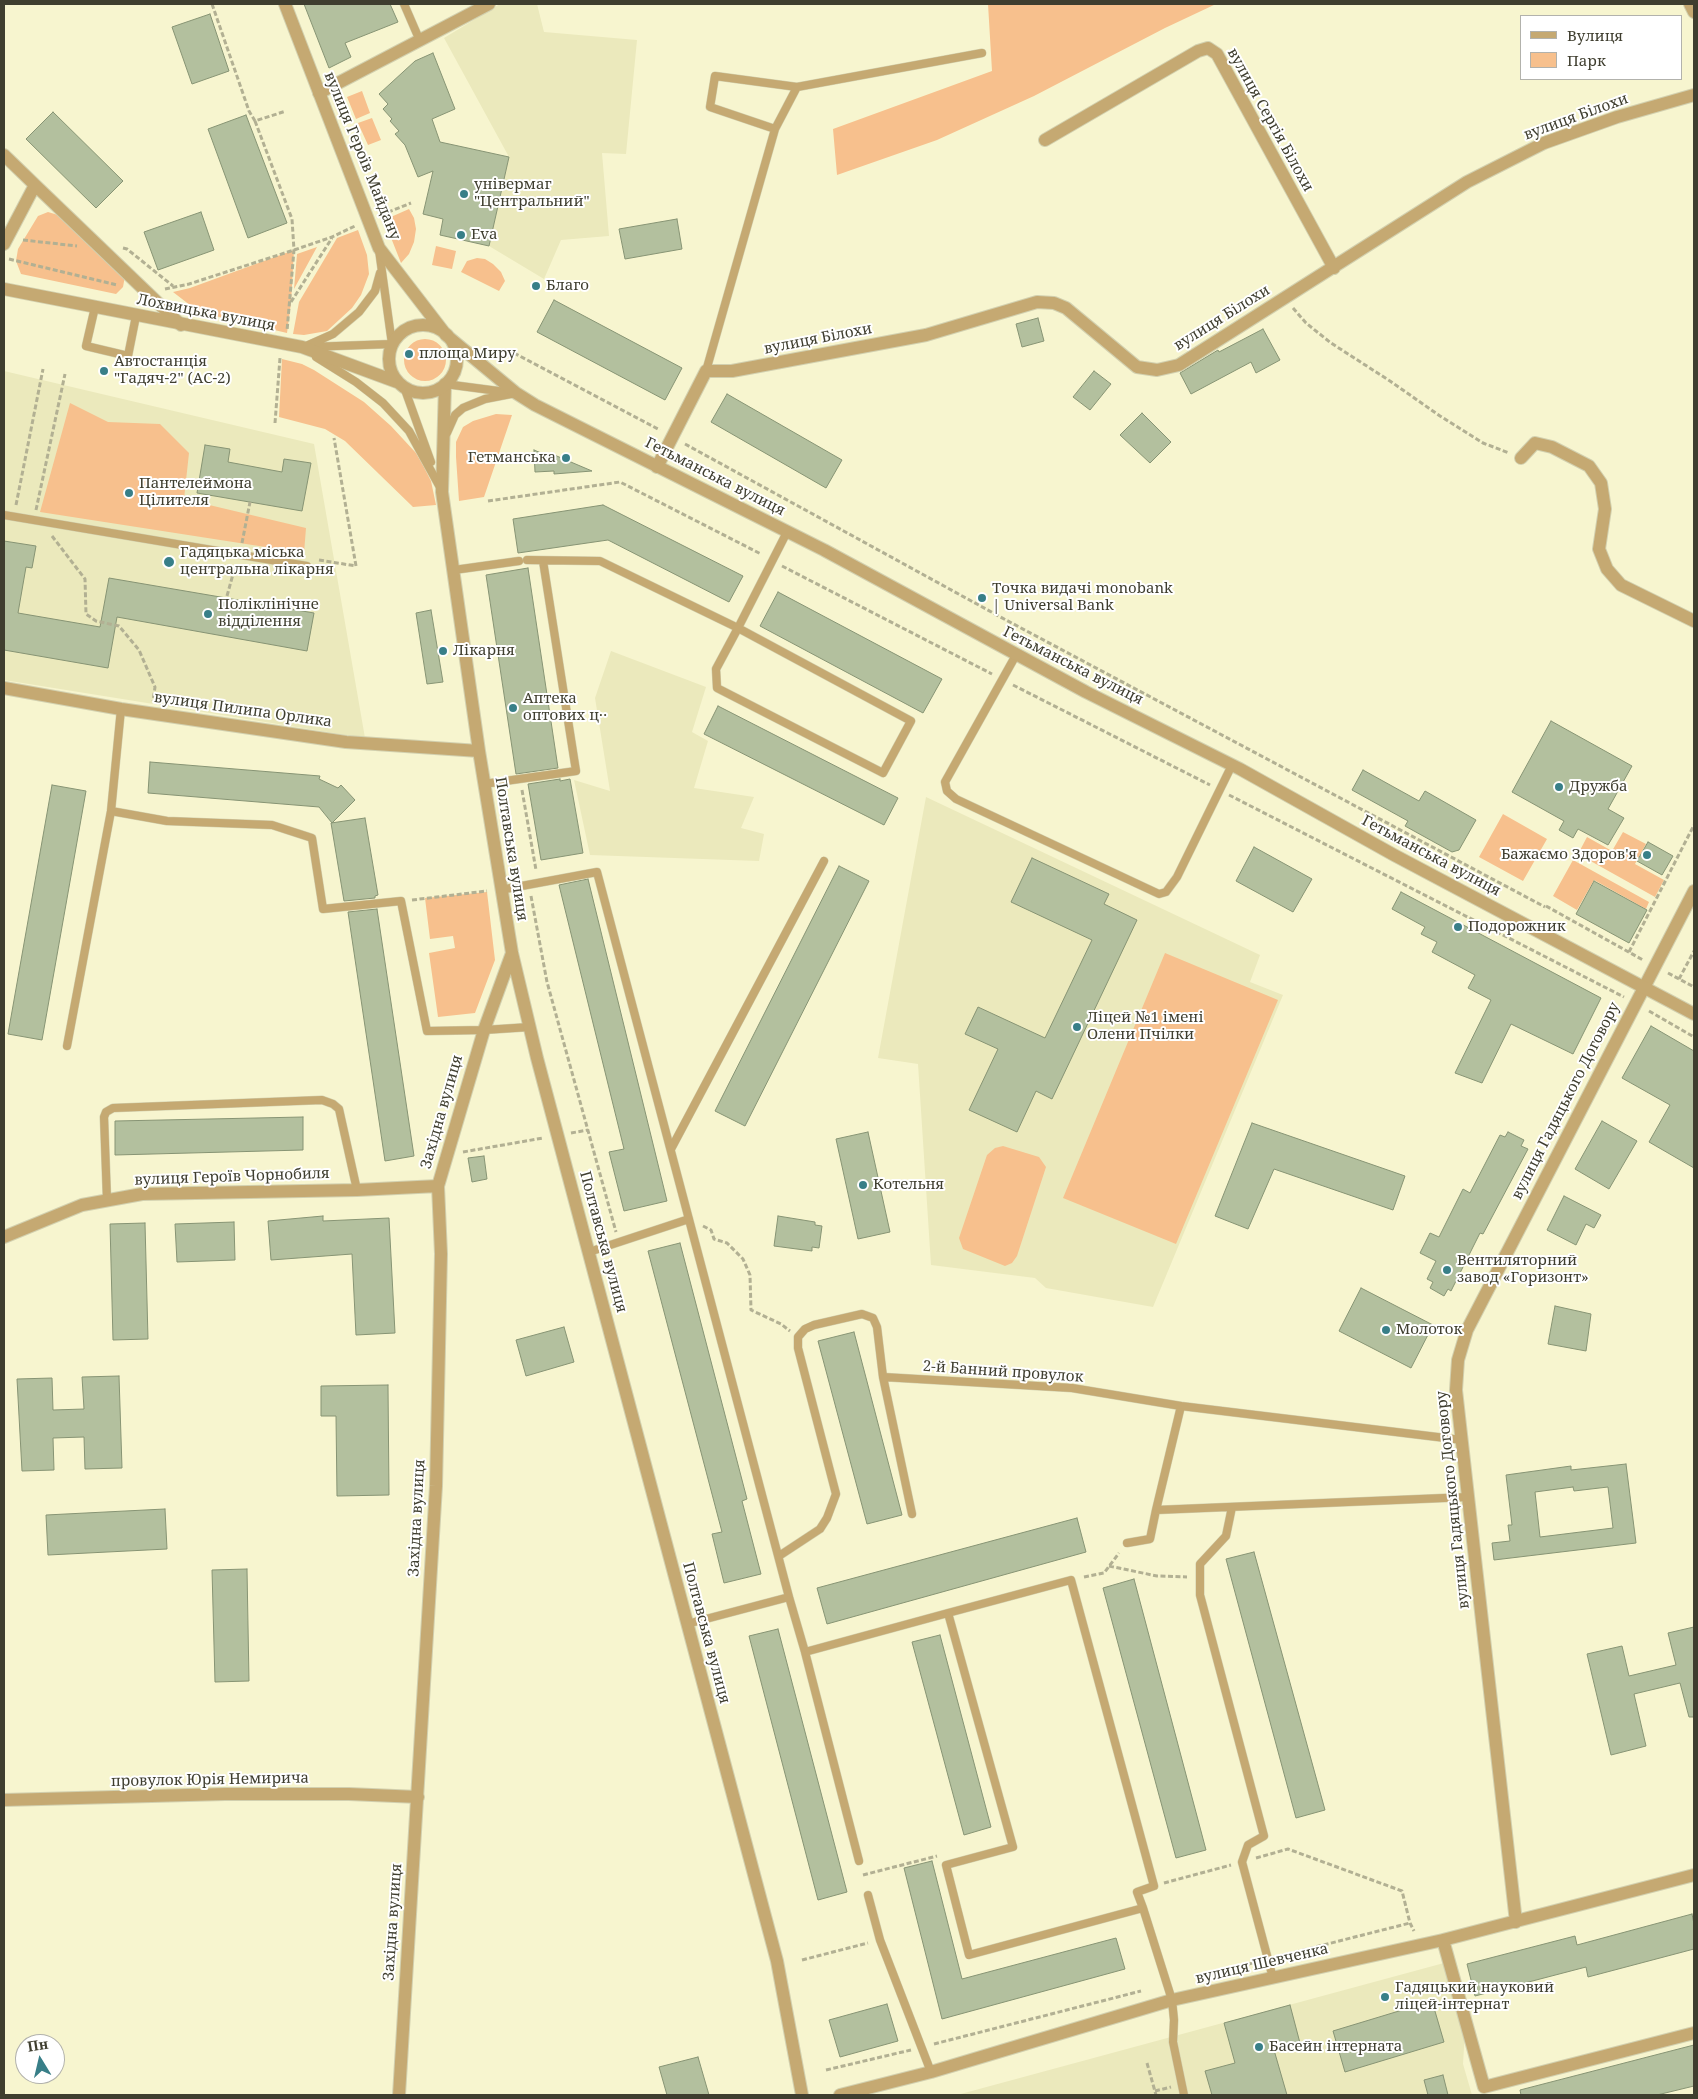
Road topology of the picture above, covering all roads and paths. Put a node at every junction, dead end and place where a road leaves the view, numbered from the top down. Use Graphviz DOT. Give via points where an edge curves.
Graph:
graph roads {
  1 [pos="212,4"];
  2 [pos="284,4"];
  3 [pos="404,4"];
  4 [pos="489,4"];
  5 [pos="1690,4"];
  6 [pos="1694,12"];
  7 [pos="420,41"];
  8 [pos="982,53"];
  9 [pos="797,86"];
  10 [pos="319,93"];
  11 [pos="1694,95"];
  12 [pos="286,111"];
  13 [pos="255,121"];
  14 [pos="775,128"];
  15 [pos="1045,140"];
  16 [pos="4,155"];
  17 [pos="35,185"];
  18 [pos="411,203"];
  19 [pos="382,215"];
  20 [pos="357,225"];
  21 [pos="332,237"];
  22 [pos="4,244"];
  23 [pos="379,248"];
  24 [pos="294,250"];
  25 [pos="4,257"];
  26 [pos="1334,268"];
  27 [pos="4,289"];
  28 [pos="147,292"];
  29 [pos="1285,299"];
  30 [pos="291,303"];
  31 [pos="95,308"];
  32 [pos="136,316"];
  33 [pos="181,324"];
  34 [pos="287,333"];
  35 [pos="446,334"];
  36 [pos="392,344"];
  37 [pos="302,347"];
  38 [pos="514,353"];
  39 [pos="280,358"];
  40 [pos="43,368"];
  41 [pos="706,371"];
  42 [pos="65,374"];
  43 [pos="400,384"];
  44 [pos="445,384"];
  45 [pos="516,393"];
  46 [pos="275,423"];
  47 [pos="672,437"];
  48 [pos="334,438"];
  49 [pos="444,440"];
  50 [pos="1521,458"];
  51 [pos="657,467"];
  52 [pos="442,492"];
  53 [pos="488,501"];
  54 [pos="250,502"];
  55 [pos="22,510"];
  56 [pos="29,511"];
  57 [pos="4,516"];
  58 [pos="41,522"];
  59 [pos="787,532"];
  60 [pos="239,552"];
  61 [pos="317,560"];
  62 [pos="772,560"];
  63 [pos="543,561"];
  64 [pos="306,566"];
  65 [pos="454,570"];
  66 [pos="227,596"];
  67 [pos="1694,621"];
  68 [pos="738,628"];
  69 [pos="1016,655"];
  70 [pos="1002,680"];
  71 [pos="4,688"];
  72 [pos="121,709"];
  73 [pos="151,714"];
  74 [pos="479,752"];
  75 [pos="1232,765"];
  76 [pos="520,779"];
  77 [pos="484,784"];
  78 [pos="1220,790"];
  79 [pos="111,811"];
  80 [pos="1694,825"];
  81 [pos="824,861"];
  82 [pos="538,883"];
  83 [pos="529,885"];
  84 [pos="500,890"];
  85 [pos="1694,891"];
  86 [pos="401,901"];
  87 [pos="1694,951"];
  88 [pos="1629,952"];
  89 [pos="512,953"];
  90 [pos="1654,966"];
  91 [pos="1679,979"];
  92 [pos="1644,986"];
  93 [pos="1694,987"];
  94 [pos="1635,1003"];
  95 [pos="1694,1014"];
  96 [pos="530,1027"];
  97 [pos="484,1030"];
  98 [pos="1694,1036"];
  99 [pos="67,1046"];
  100 [pos="588,1130"];
  101 [pos="558,1135"];
  102 [pos="671,1150"];
  103 [pos="446,1155"];
  104 [pos="438,1186"];
  105 [pos="357,1190"];
  106 [pos="107,1200"];
  107 [pos="690,1219"];
  108 [pos="4,1237"];
  109 [pos="618,1242"];
  110 [pos="588,1252"];
  111 [pos="798,1337"];
  112 [pos="883,1377"];
  113 [pos="1181,1406"];
  114 [pos="1462,1440"];
  115 [pos="1468,1497"];
  116 [pos="1232,1507"];
  117 [pos="1156,1510"];
  118 [pos="912,1514"];
  119 [pos="1127,1543"];
  120 [pos="779,1556"];
  121 [pos="1109,1566"];
  122 [pos="1200,1577"];
  123 [pos="1071,1580"];
  124 [pos="789,1597"];
  125 [pos="948,1613"];
  126 [pos="687,1624"];
  127 [pos="805,1652"];
  128 [pos="418,1797"];
  129 [pos="4,1800"];
  130 [pos="859,1861"];
  131 [pos="1242,1862"];
  132 [pos="946,1865"];
  133 [pos="863,1875"];
  134 [pos="1694,1875"];
  135 [pos="1154,1886"];
  136 [pos="868,1895"];
  137 [pos="1143,1908"];
  138 [pos="1516,1922"];
  139 [pos="1410,1923"];
  140 [pos="880,1940"];
  141 [pos="1443,1940"];
  142 [pos="1421,1945"];
  143 [pos="1268,1959"];
  144 [pos="802,1960"];
  145 [pos="1203,1976"];
  146 [pos="1273,1978"];
  147 [pos="1167,1985"];
  148 [pos="1172,2000"];
  149 [pos="1694,2033"];
  150 [pos="921,2047"];
  151 [pos="1147,2063"];
  152 [pos="826,2070"];
  153 [pos="931,2072"];
  154 [pos="1486,2091"];
  155 [pos="399,2095"];
  156 [pos="802,2095"];
  157 [pos="840,2095"];
  158 [pos="1156,2095"];
  159 [pos="1184,2095"];
  1 -- 13 [label="path"];
  2 -- 10 [label="street, вулиця Героїв Майдану"];
  3 -- 7 [label="lane"];
  4 -- 7 [label="street"];
  5 -- 6 [label="street"];
  7 -- 10 [label="street"];
  8 -- 9 [label="lane"];
  9 -- 14 [label="lane"];
  9 -- 14 [label="lane" via="715,76 710,107"];
  10 -- 23 [label="street, вулиця Героїв Майдану"];
  11 -- 26 [label="street, вулиця Білохи" via="1617,117 1544,143 1467,182"];
  12 -- 13 [label="path"];
  13 -- 24 [label="path" via="292,219"];
  14 -- 41 [label="lane"];
  15 -- 26 [label="street, вулиця Сергія Білохи" via="1208,48 1217,54"];
  16 -- 17 [label="street"];
  17 -- 22 [label="street"];
  17 -- 28 [label="street"];
  18 -- 19 [label="path"];
  20 -- 21 [label="path"];
  21 -- 24 [label="path"];
  21 -- 30 [label="path"];
  23 -- 35 [label="street, вулиця Героїв Майдану"];
  23 -- 36 [label="lane"];
  23 -- 37 [label="lane" via="380,272 374,291 360,312 333,334"];
  24 -- 28 [label="path" via="188,284"];
  24 -- 30 [label="path"];
  25 -- 28 [label="path"];
  26 -- 29 [label="street, вулиця Білохи"];
  27 -- 31 [label="street, Лохвицька вулиця"];
  28 -- 33 [label="street"];
  29 -- 41 [label="street, вулиця Білохи" via="1179,365 1157,370 1137,367 1066,308 1054,302 1037,302 926,335 732,371"];
  29 -- 50 [label="path" via="1306,323 1331,343 1483,443"];
  30 -- 34 [label="path"];
  31 -- 32 [label="street, Лохвицька вулиця"];
  31 -- 32 [label="lane" via="86,346 128,356"];
  32 -- 33 [label="street, Лохвицька вулиця"];
  33 -- 37 [label="street, Лохвицька вулиця"];
  35 -- 36 [label="street" via="434,327 414,326"];
  35 -- 44 [label="street" via="455,347 457,357 452,376"];
  35 -- 45 [label="street, Гетьманська вулиця"];
  36 -- 37 [label="lane"];
  36 -- 43 [label="street" via="389,364"];
  37 -- 43 [label="street, Лохвицька вулиця"];
  37 -- 52 [label="lane" via="383,403 409,431"];
  38 -- 47 [label="path"];
  39 -- 46 [label="path"];
  40 -- 55 [label="path" via="15,508"];
  41 -- 47 [label="street"];
  42 -- 56 [label="path" via="36,512"];
  43 -- 44 [label="street" via="414,392 425,393"];
  43 -- 52 [label="lane"];
  44 -- 45 [label="lane"];
  44 -- 49 [label="street, Полтавська вулиця"];
  45 -- 49 [label="lane" via="485,399 463,408 455,416"];
  45 -- 51 [label="street, Гетьманська вулиця"];
  47 -- 51 [label="street"];
  47 -- 88 [label="path" via="1006,620"];
  48 -- 61 [label="path" via="356,566"];
  49 -- 52 [label="street, Полтавська вулиця"];
  50 -- 67 [label="street" via="1535,443 1552,447 1589,466 1601,483 1605,509 1599,549 1607,569 1621,585"];
  51 -- 59 [label="street, Гетьманська вулиця"];
  52 -- 65 [label="street, Полтавська вулиця"];
  53 -- 62 [label="path" via="620,482"];
  54 -- 60 [label="path"];
  57 -- 58 [label="lane"];
  58 -- 60 [label="lane"];
  58 -- 73 [label="path" via="85,579 86,614 96,621 119,626 139,650 155,687"];
  59 -- 62 [label="lane"];
  59 -- 69 [label="street, Гетьманська вулиця"];
  60 -- 64 [label="lane"];
  60 -- 66 [label="path"];
  62 -- 68 [label="lane"];
  62 -- 70 [label="path"];
  63 -- 65 [label="lane"];
  63 -- 68 [label="lane" via="600,561"];
  63 -- 76 [label="lane" via="576,771"];
  65 -- 74 [label="street, Полтавська вулиця"];
  68 -- 68 [label="lane" via="911,721 883,773 716,688 716,669"];
  69 -- 70 [label="lane"];
  69 -- 75 [label="street, Гетьманська вулиця"];
  70 -- 78 [label="path"];
  70 -- 78 [label="lane" via="945,782 947,790 956,799 1159,894 1166,892 1177,877"];
  71 -- 72 [label="street, вулиця Пилипа Орлика"];
  72 -- 73 [label="street, вулиця Пилипа Орлика"];
  72 -- 79 [label="lane"];
  73 -- 74 [label="street, вулиця Пилипа Орлика" via="346,742"];
  74 -- 77 [label="street, Полтавська вулиця"];
  75 -- 78 [label="lane"];
  75 -- 92 [label="street, Гетьманська вулиця" via="1394,855"];
  76 -- 77 [label="lane"];
  76 -- 82 [label="path"];
  77 -- 84 [label="street, Полтавська вулиця"];
  78 -- 94 [label="path"];
  79 -- 86 [label="lane" via="167,821 272,825 312,838 323,909"];
  79 -- 99 [label="lane"];
  80 -- 88 [label="path"];
  81 -- 102 [label="lane"];
  82 -- 83 [label="lane"];
  82 -- 102 [label="lane" via="598,872"];
  83 -- 84 [label="lane"];
  83 -- 100 [label="path" via="547,982"];
  84 -- 86 [label="path"];
  84 -- 89 [label="street, Полтавська вулиця"];
  85 -- 90 [label="street, вулиця Гадяцького Договору"];
  86 -- 97 [label="lane" via="427,1030"];
  87 -- 91 [label="path"];
  88 -- 90 [label="path"];
  89 -- 96 [label="street, Полтавська вулиця"];
  89 -- 97 [label="street, Західна вулиця"];
  90 -- 91 [label="path"];
  90 -- 92 [label="street, вулиця Гадяцького Договору"];
  91 -- 93 [label="path"];
  92 -- 94 [label="street, вулиця Гадяцького Договору"];
  92 -- 95 [label="street, Гетьманська вулиця"];
  94 -- 98 [label="path"];
  94 -- 114 [label="street, вулиця Гадяцького Договору" via="1466,1330 1458,1360 1456,1390"];
  96 -- 97 [label="lane"];
  96 -- 101 [label="street, Полтавська вулиця"];
  97 -- 103 [label="street, Західна вулиця"];
  100 -- 101 [label="path"];
  100 -- 109 [label="path"];
  101 -- 103 [label="path"];
  101 -- 110 [label="street, Полтавська вулиця"];
  102 -- 107 [label="lane"];
  103 -- 104 [label="street, Західна вулиця"];
  104 -- 105 [label="street, вулиця Героїв Чорнобиля"];
  104 -- 128 [label="street, Західна вулиця" via="441,1254 436,1486"];
  105 -- 106 [label="street, вулиця Героїв Чорнобиля" via="142,1194"];
  105 -- 106 [label="lane" via="339,1109 322,1100 113,1108 104,1117"];
  106 -- 108 [label="street, вулиця Героїв Чорнобиля" via="82,1205"];
  107 -- 109 [label="lane"];
  107 -- 111 [label="path" via="711,1230 714,1239 727,1243 743,1259 750,1274 751,1310 781,1324"];
  107 -- 120 [label="lane"];
  109 -- 110 [label="lane"];
  110 -- 126 [label="street, Полтавська вулиця"];
  111 -- 112 [label="lane" via="814,1325 862,1314 872,1318 877,1327"];
  111 -- 120 [label="lane" via="798,1348 836,1494 820,1529"];
  112 -- 113 [label="lane, 2-й Банний провулок" via="1072,1388"];
  112 -- 118 [label="lane"];
  113 -- 114 [label="lane, 2-й Банний провулок"];
  113 -- 117 [label="lane"];
  114 -- 115 [label="street, вулиця Гадяцького Договору"];
  115 -- 116 [label="lane"];
  115 -- 138 [label="street, вулиця Гадяцького Договору"];
  116 -- 117 [label="lane"];
  116 -- 122 [label="lane" via="1226,1536 1200,1564"];
  117 -- 119 [label="lane" via="1150,1539"];
  119 -- 121 [label="path"];
  120 -- 124 [label="lane"];
  121 -- 122 [label="path" via="1157,1576"];
  121 -- 123 [label="path" via="1104,1573"];
  122 -- 131 [label="lane" via="1200,1595 1264,1836 1248,1845"];
  123 -- 125 [label="lane"];
  123 -- 135 [label="lane"];
  124 -- 126 [label="lane"];
  124 -- 127 [label="lane"];
  125 -- 127 [label="lane"];
  125 -- 132 [label="lane" via="1013,1847"];
  126 -- 156 [label="street, Полтавська вулиця" via="777,1961"];
  127 -- 130 [label="lane"];
  128 -- 129 [label="street, провулок Юрія Немирича" via="225,1794"];
  128 -- 155 [label="street, Західна вулиця"];
  130 -- 136 [label="path"];
  131 -- 135 [label="path"];
  131 -- 139 [label="path" via="1288,1849 1402,1891"];
  131 -- 143 [label="lane"];
  132 -- 133 [label="path" via="943,1854"];
  132 -- 137 [label="lane" via="969,1955"];
  134 -- 138 [label="street, вулиця Шевченка"];
  135 -- 137 [label="lane" via="1137,1892"];
  136 -- 140 [label="lane"];
  137 -- 147 [label="lane"];
  138 -- 141 [label="street, вулиця Шевченка"];
  139 -- 142 [label="path"];
  139 -- 143 [label="path"];
  140 -- 144 [label="path"];
  140 -- 150 [label="lane"];
  141 -- 142 [label="street, вулиця Шевченка"];
  141 -- 154 [label="street"];
  142 -- 146 [label="street, вулиця Шевченка"];
  143 -- 145 [label="path"];
  143 -- 146 [label="lane"];
  146 -- 148 [label="street, вулиця Шевченка"];
  147 -- 148 [label="lane"];
  147 -- 150 [label="path"];
  148 -- 153 [label="street, вулиця Шевченка"];
  148 -- 159 [label="lane" via="1173,2042"];
  149 -- 154 [label="street"];
  150 -- 152 [label="path"];
  150 -- 153 [label="lane"];
  151 -- 158 [label="path"];
  153 -- 157 [label="street, вулиця Шевченка"];
}
